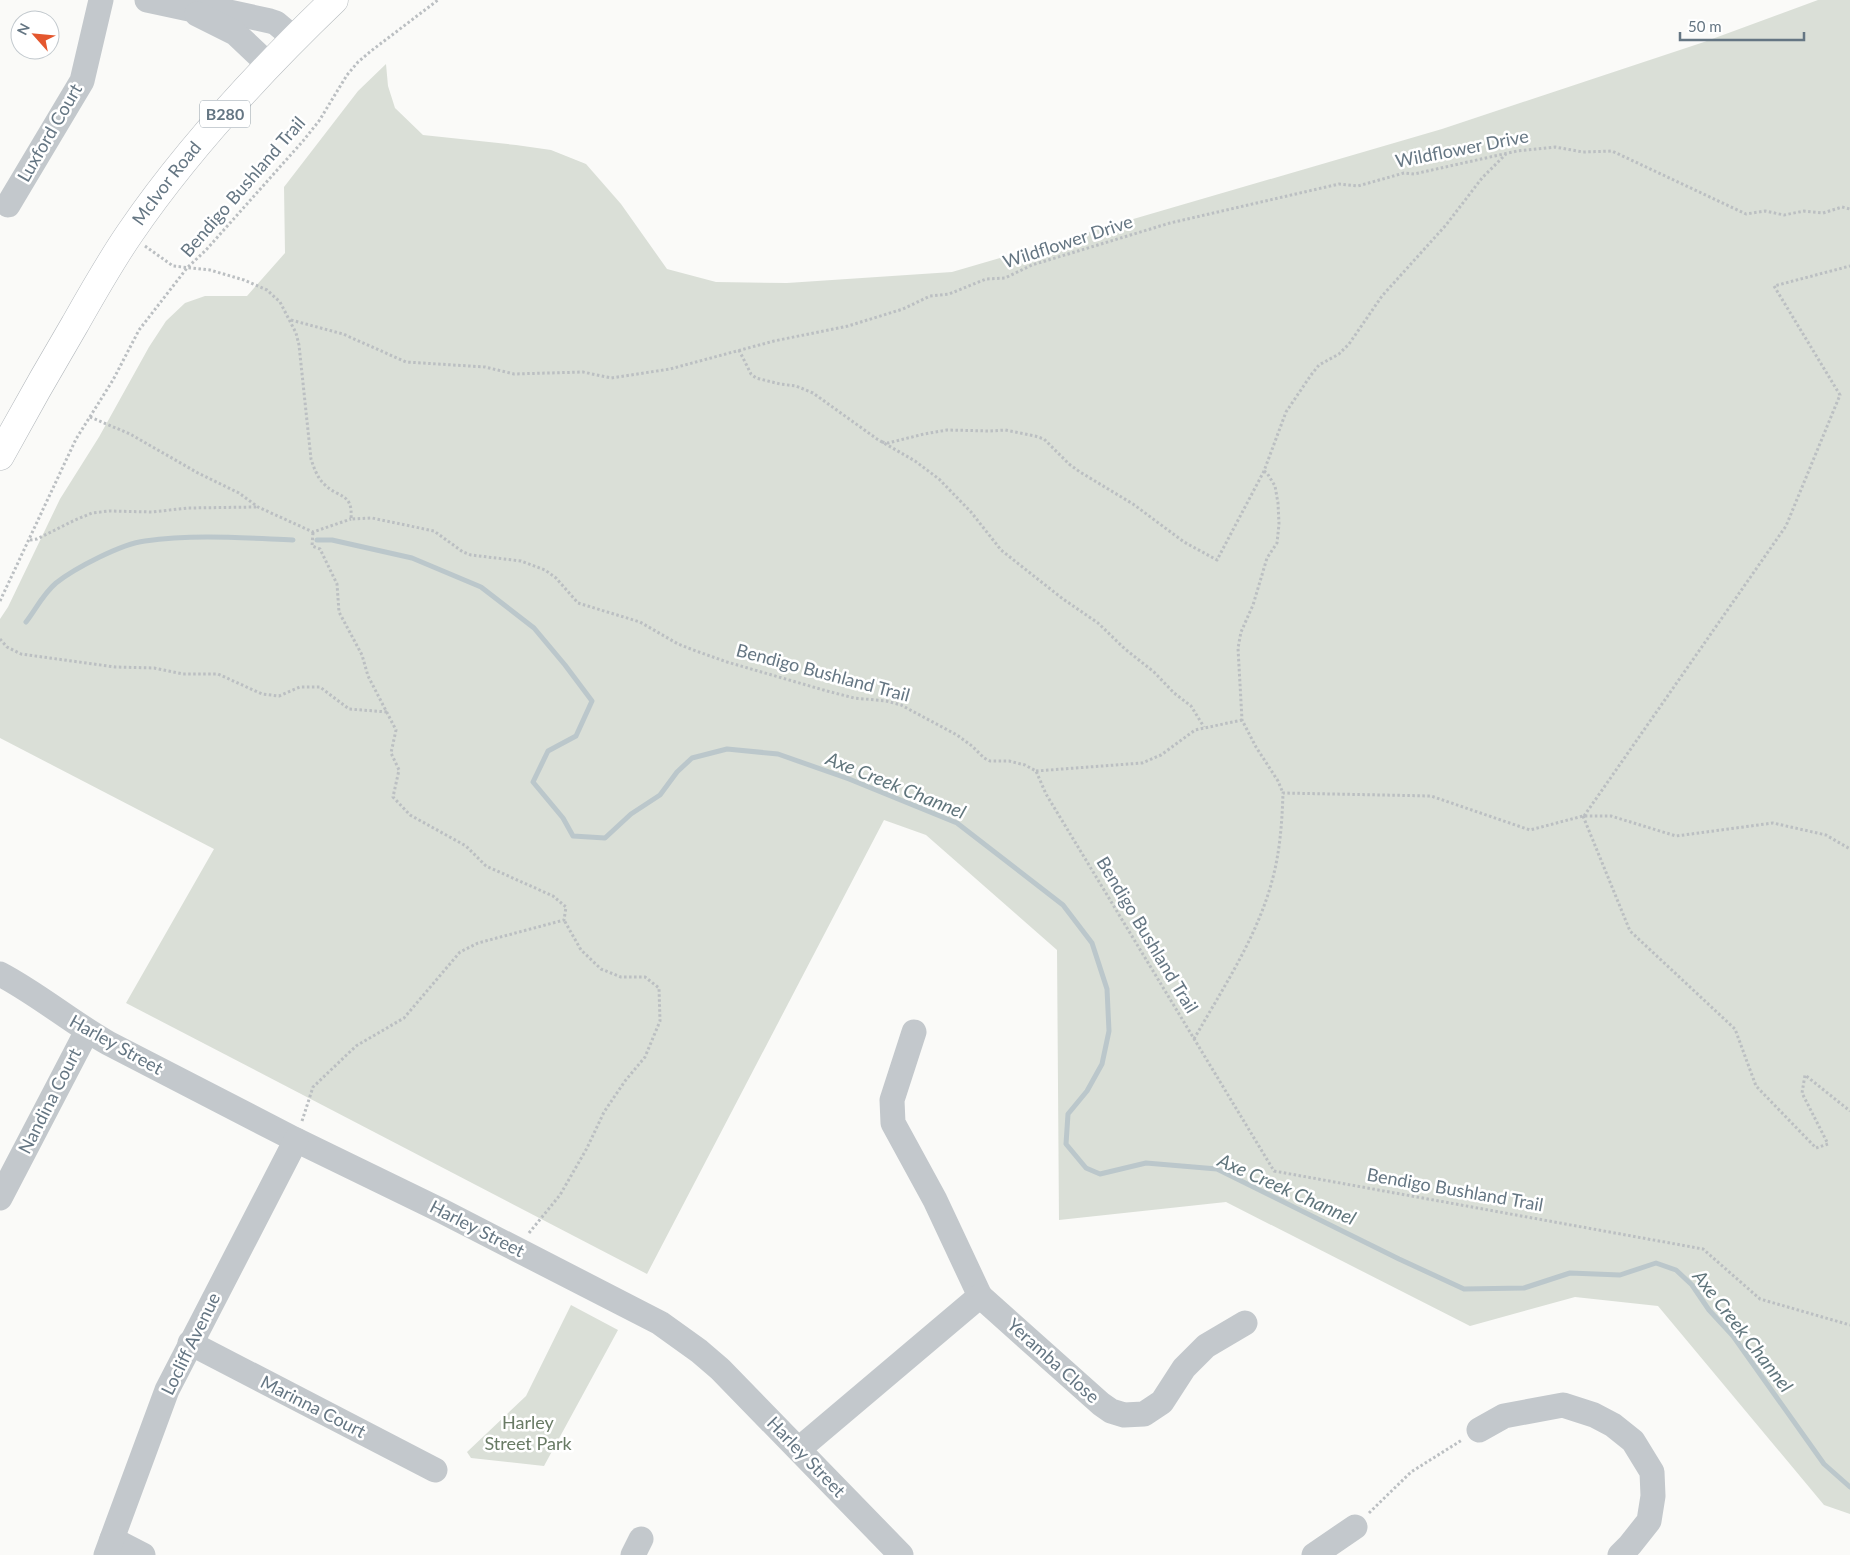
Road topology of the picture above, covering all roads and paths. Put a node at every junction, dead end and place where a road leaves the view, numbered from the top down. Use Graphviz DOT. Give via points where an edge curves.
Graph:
graph roads {
  1 [pos="101,0"];
  2 [pos="147,0"];
  3 [pos="334,0"];
  4 [pos="438,0"];
  5 [pos="189,9"];
  6 [pos="295,39"];
  7 [pos="269,65"];
  8 [pos="1507,153"];
  9 [pos="8,205"];
  10 [pos="1850,208"];
  11 [pos="127,236"];
  12 [pos="1850,266"];
  13 [pos="187,268"];
  14 [pos="290,320"];
  15 [pos="739,350"];
  16 [pos="90,417"];
  17 [pos="0,421"];
  18 [pos="882,442"];
  19 [pos="0,456"];
  20 [pos="1264,470"];
  21 [pos="258,506"];
  22 [pos="351,519"];
  23 [pos="313,532"];
  24 [pos="29,540"];
  25 [pos="0,600"];
  26 [pos="0,639"];
  27 [pos="388,712"];
  28 [pos="1242,720"];
  29 [pos="1204,727"];
  30 [pos="1036,771"];
  31 [pos="1283,793"];
  32 [pos="1583,816"];
  33 [pos="1850,849"];
  34 [pos="564,920"];
  35 [pos="0,974"];
  36 [pos="86,1031"];
  37 [pos="914,1032"];
  38 [pos="1194,1039"];
  39 [pos="1850,1112"];
  40 [pos="296,1140"];
  41 [pos="0,1198"];
  42 [pos="516,1250"];
  43 [pos="980,1296"];
  44 [pos="1245,1323"];
  45 [pos="1850,1325"];
  46 [pos="190,1343"];
  47 [pos="1480,1430"];
  48 [pos="799,1449"];
  49 [pos="435,1470"];
  50 [pos="1355,1527"];
  51 [pos="109,1547"];
  52 [pos="143,1555"];
  53 [pos="901,1555"];
  54 [pos="1314,1555"];
  55 [pos="1620,1555"];
  1 -- 9 [label="street, Luxford Court" via="82,81"];
  2 -- 5 [label="street"];
  3 -- 6 [label="main road, McIvor Road / B280"];
  4 -- 13 [label="path, Bendigo Bushland Trail" via="358,62 303,141"];
  5 -- 6 [label="street" via="211,8 270,20"];
  5 -- 7 [label="street" via="235,33"];
  6 -- 7 [label="main road, McIvor Road / B280"];
  7 -- 11 [label="main road, McIvor Road / B280" via="185,161"];
  8 -- 10 [label="path, Wildflower Drive" via="1555,147 1583,152 1612,151 1746,214 1765,211 1784,215 1804,211 1823,213"];
  8 -- 15 [label="path, Wildflower Drive" via="1414,174 1404,172 1358,186 1339,184 1170,223 1032,265 1005,278 986,279 950,294 930,296 903,309 848,326"];
  8 -- 20 [label="path" via="1382,296 1349,344 1319,365 1311,375 1286,412"];
  11 -- 13 [label="path" via="173,266"];
  11 -- 17 [label="main road, McIvor Road / B280" via="44,350"];
  11 -- 19 [label="main road, McIvor Road / B280"];
  12 -- 32 [label="path" via="1774,286 1840,395 1786,526"];
  13 -- 14 [label="path, Bendigo Bushland Trail" via="210,270 260,286 273,294"];
  13 -- 16 [label="path" via="139,330"];
  14 -- 15 [label="path, Wildflower Drive" via="343,334 406,362 485,368 514,374 583,372 611,378 670,369"];
  14 -- 22 [label="path, Bendigo Bushland Trail" via="299,345 311,459 325,485 349,501"];
  15 -- 18 [label="path" via="756,378 804,388"];
  16 -- 21 [label="path" via="130,434"];
  16 -- 24 [label="path" via="76,439"];
  18 -- 20 [label="path" via="948,430 1005,430 1035,436 1080,472 1133,504 1184,542 1217,560"];
  18 -- 29 [label="path" via="938,479 971,512 1001,550 1098,623 1191,706"];
  20 -- 28 [label="path" via="1274,486 1279,524 1277,543 1267,558 1254,605 1241,632 1238,648"];
  21 -- 23 [label="path"];
  21 -- 24 [label="path" via="92,513"];
  22 -- 23 [label="path"];
  22 -- 30 [label="path, Bendigo Bushland Trail" via="372,518 434,531 471,555 520,561 545,570 578,602 640,622 678,644 827,691 901,705 957,735 990,761 1009,761"];
  23 -- 27 [label="path" via="312,546 320,550 337,584 339,612"];
  24 -- 25 [label="path"];
  26 -- 27 [label="path" via="7,648 21,654 183,674 218,674 262,694 279,696 300,687 320,687 349,710"];
  27 -- 34 [label="path" via="396,730 391,753 399,770 393,798 410,815 466,846 486,866 553,896 566,907"];
  28 -- 29 [label="path"];
  28 -- 31 [label="path"];
  29 -- 30 [label="path" via="1161,755 1142,763"];
  30 -- 38 [label="path, Bendigo Bushland Trail" via="1046,794"];
  31 -- 32 [label="path" via="1432,796 1530,830"];
  31 -- 38 [label="path" via="1280,840 1272,881 1252,934"];
  32 -- 33 [label="path" via="1611,816 1676,836 1773,823 1826,835"];
  32 -- 39 [label="path" via="1630,931 1734,1028 1756,1086 1816,1148 1828,1144 1802,1093 1806,1075"];
  34 -- 40 [label="path" via="478,943 460,952 404,1018 356,1046 313,1087"];
  34 -- 42 [label="path" via="581,950 601,969 621,976 645,977 659,988 660,1021 646,1057 604,1112 560,1195"];
  35 -- 36 [label="street, Harley Street"];
  36 -- 40 [label="street, Harley Street"];
  36 -- 41 [label="street, Nandina Court"];
  37 -- 43 [label="street, Yeramba Close" via="892,1100 892,1123 935,1200"];
  38 -- 45 [label="path, Bendigo Bushland Trail" via="1274,1171 1704,1249 1760,1299"];
  40 -- 42 [label="street, Harley Street" via="442,1210"];
  40 -- 46 [label="street, Locliff Avenue"];
  42 -- 48 [label="street, Harley Street" via="660,1323 682,1338 720,1369"];
  43 -- 44 [label="street, Yeramba Close" via="1101,1404 1124,1414 1144,1414 1162,1402 1184,1368 1206,1346"];
  43 -- 48 [label="street"];
  46 -- 49 [label="street, Marinna Court"];
  46 -- 51 [label="street, Locliff Avenue" via="167,1390"];
  47 -- 50 [label="path" via="1411,1472"];
  47 -- 55 [label="street" via="1504,1416 1564,1405 1594,1415 1633,1441 1652,1472 1653,1496 1648,1521"];
  48 -- 53 [label="street, Harley Street"];
  50 -- 54 [label="street"];
  51 -- 52 [label="street"];
}
